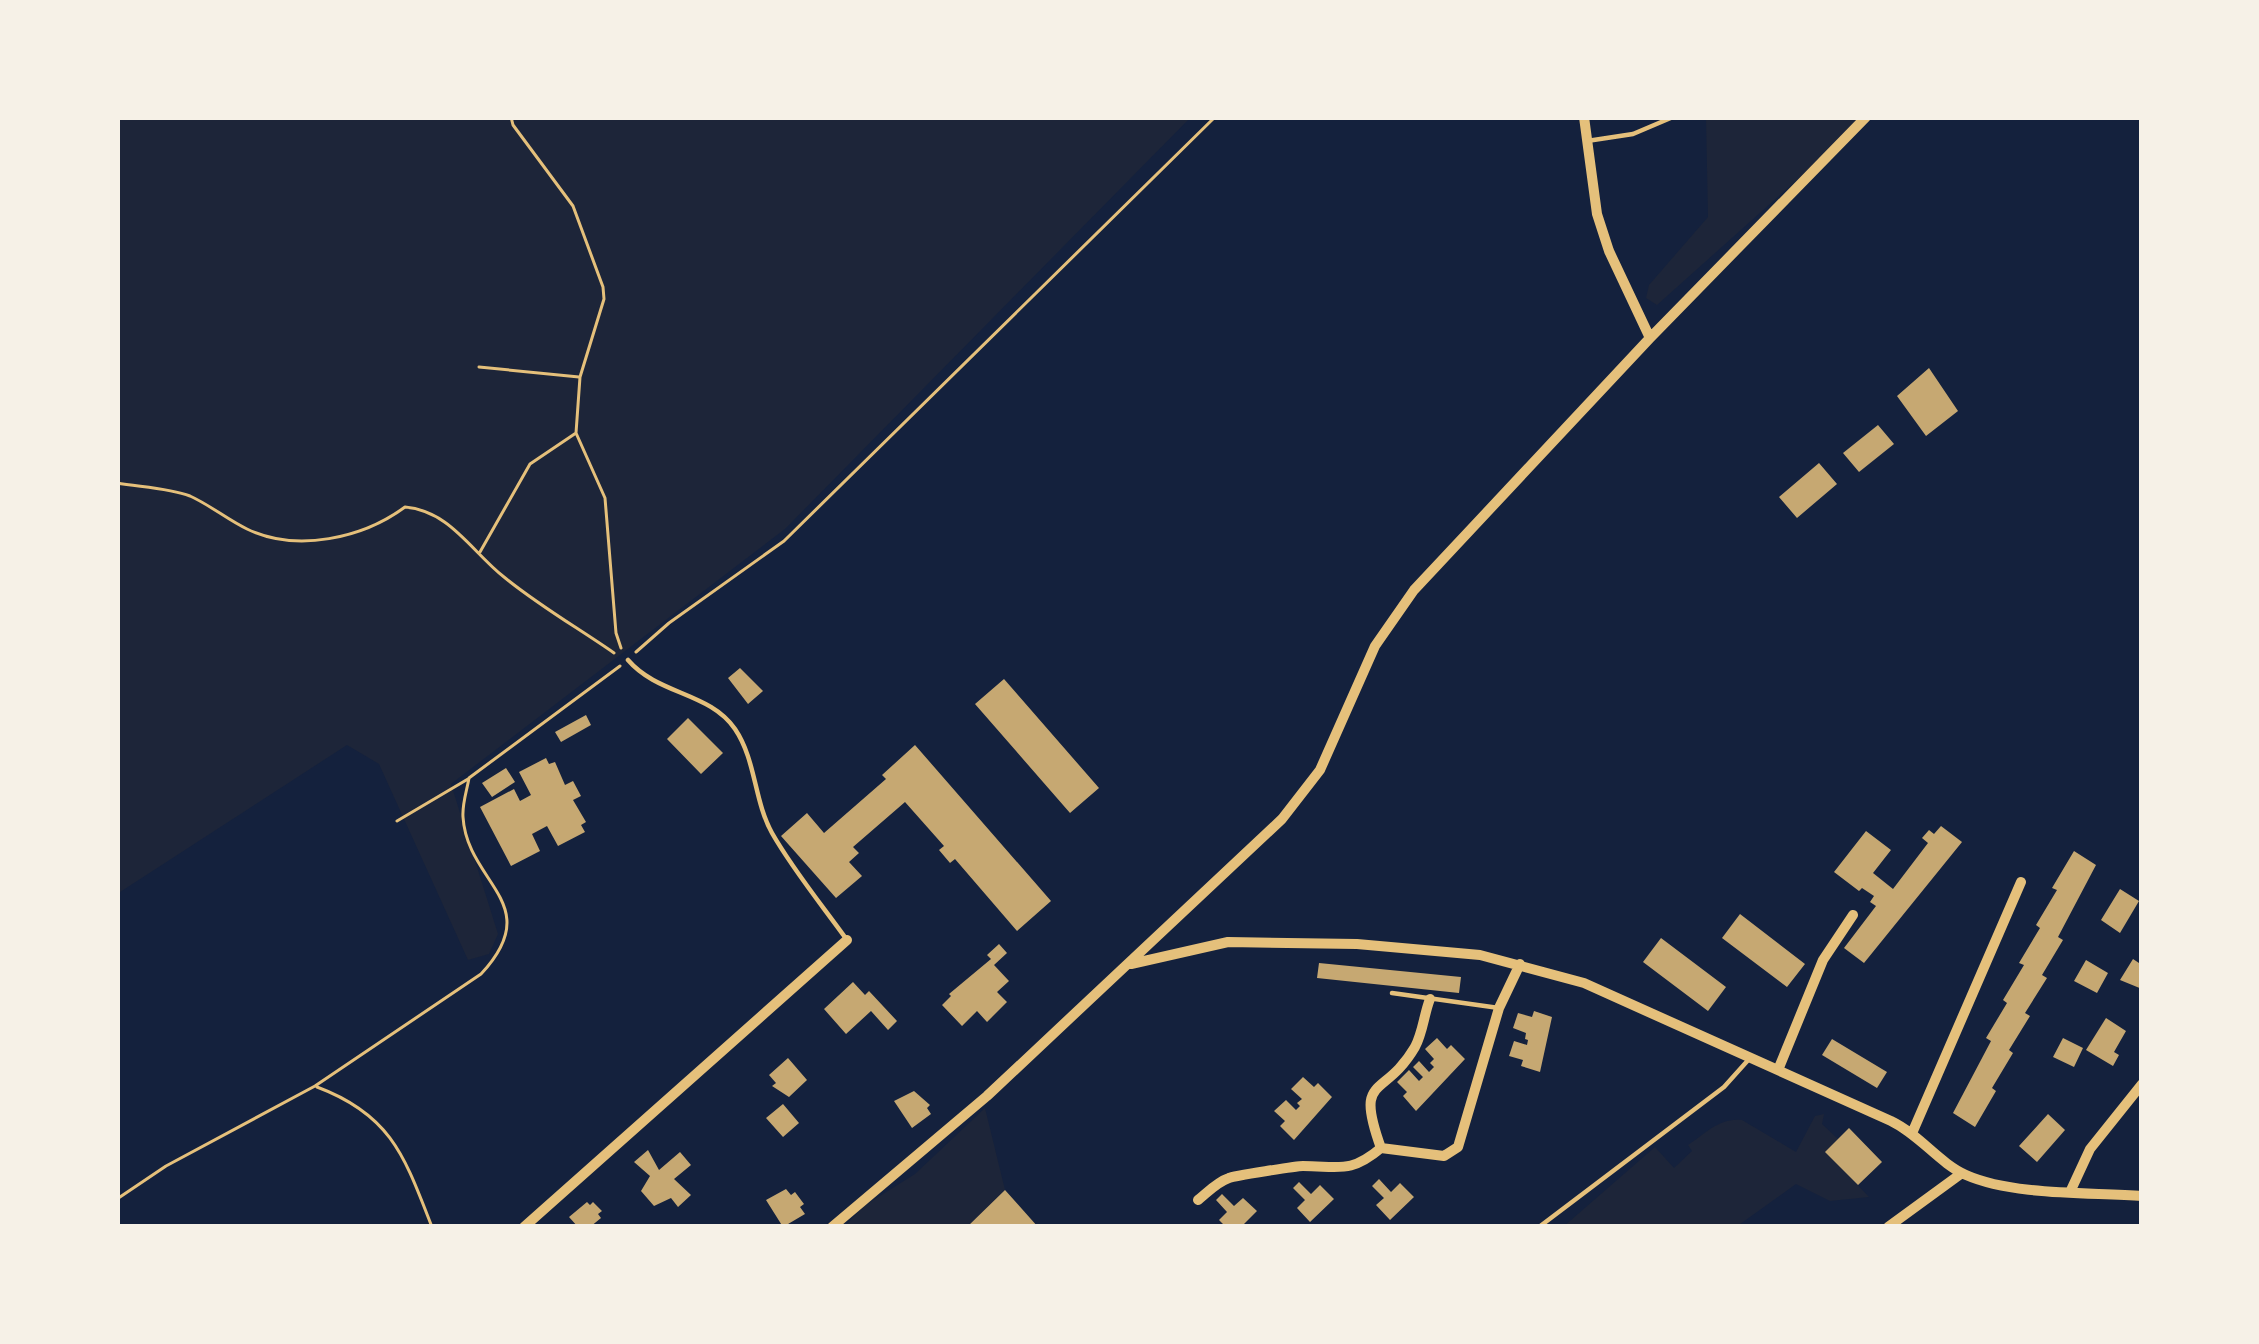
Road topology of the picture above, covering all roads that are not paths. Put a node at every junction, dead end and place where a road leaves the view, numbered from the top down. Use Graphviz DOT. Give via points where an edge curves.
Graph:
graph roads {
  1 [pos="1584,117"];
  2 [pos="1673,117"];
  3 [pos="1866,117"];
  4 [pos="1587,141"];
  5 [pos="1650,338"];
  6 [pos="626,659"];
  7 [pos="2021,882"];
  8 [pos="1853,915"];
  9 [pos="847,940"];
  10 [pos="1520,964"];
  11 [pos="1128,965"];
  12 [pos="1392,994"];
  13 [pos="1430,999"];
  14 [pos="1499,1008"];
  15 [pos="1750,1058"];
  16 [pos="1778,1070"];
  17 [pos="2142,1084"];
  18 [pos="1913,1132"];
  19 [pos="1381,1148"];
  20 [pos="1962,1173"];
  21 [pos="2071,1190"];
  22 [pos="2142,1196"];
  23 [pos="1198,1200"];
  24 [pos="524,1227"];
  25 [pos="832,1227"];
  26 [pos="1539,1227"];
  27 [pos="1888,1227"];
  1 -- 4 [label="street"];
  2 -- 4 [label="lane"];
  3 -- 5 [label="street"];
  4 -- 5 [label="street" via="1597,214"];
  5 -- 11 [label="street" via="1393,617 1304,794"];
  6 -- 9 [label="lane" via="650,682 695,697 734,726 770,830"];
  7 -- 18 [label="street"];
  8 -- 16 [label="street" via="1823,960"];
  9 -- 24 [label="street"];
  10 -- 11 [label="street" via="1435,949 1281,941 1228,942"];
  10 -- 14 [label="street"];
  10 -- 15 [label="street" via="1584,983"];
  11 -- 25 [label="street"];
  12 -- 13 [label="lane"];
  13 -- 14 [label="lane"];
  13 -- 19 [label="street" via="1415,1046 1370,1099"];
  14 -- 19 [label="street" via="1458,1147 1444,1156"];
  15 -- 16 [label="street"];
  15 -- 26 [label="lane" via="1724,1087"];
  16 -- 18 [label="street"];
  17 -- 21 [label="street" via="2090,1149"];
  18 -- 20 [label="street"];
  19 -- 23 [label="street" via="1341,1170 1298,1166 1233,1176"];
  20 -- 21 [label="street"];
  20 -- 27 [label="street"];
  21 -- 22 [label="street"];
}
